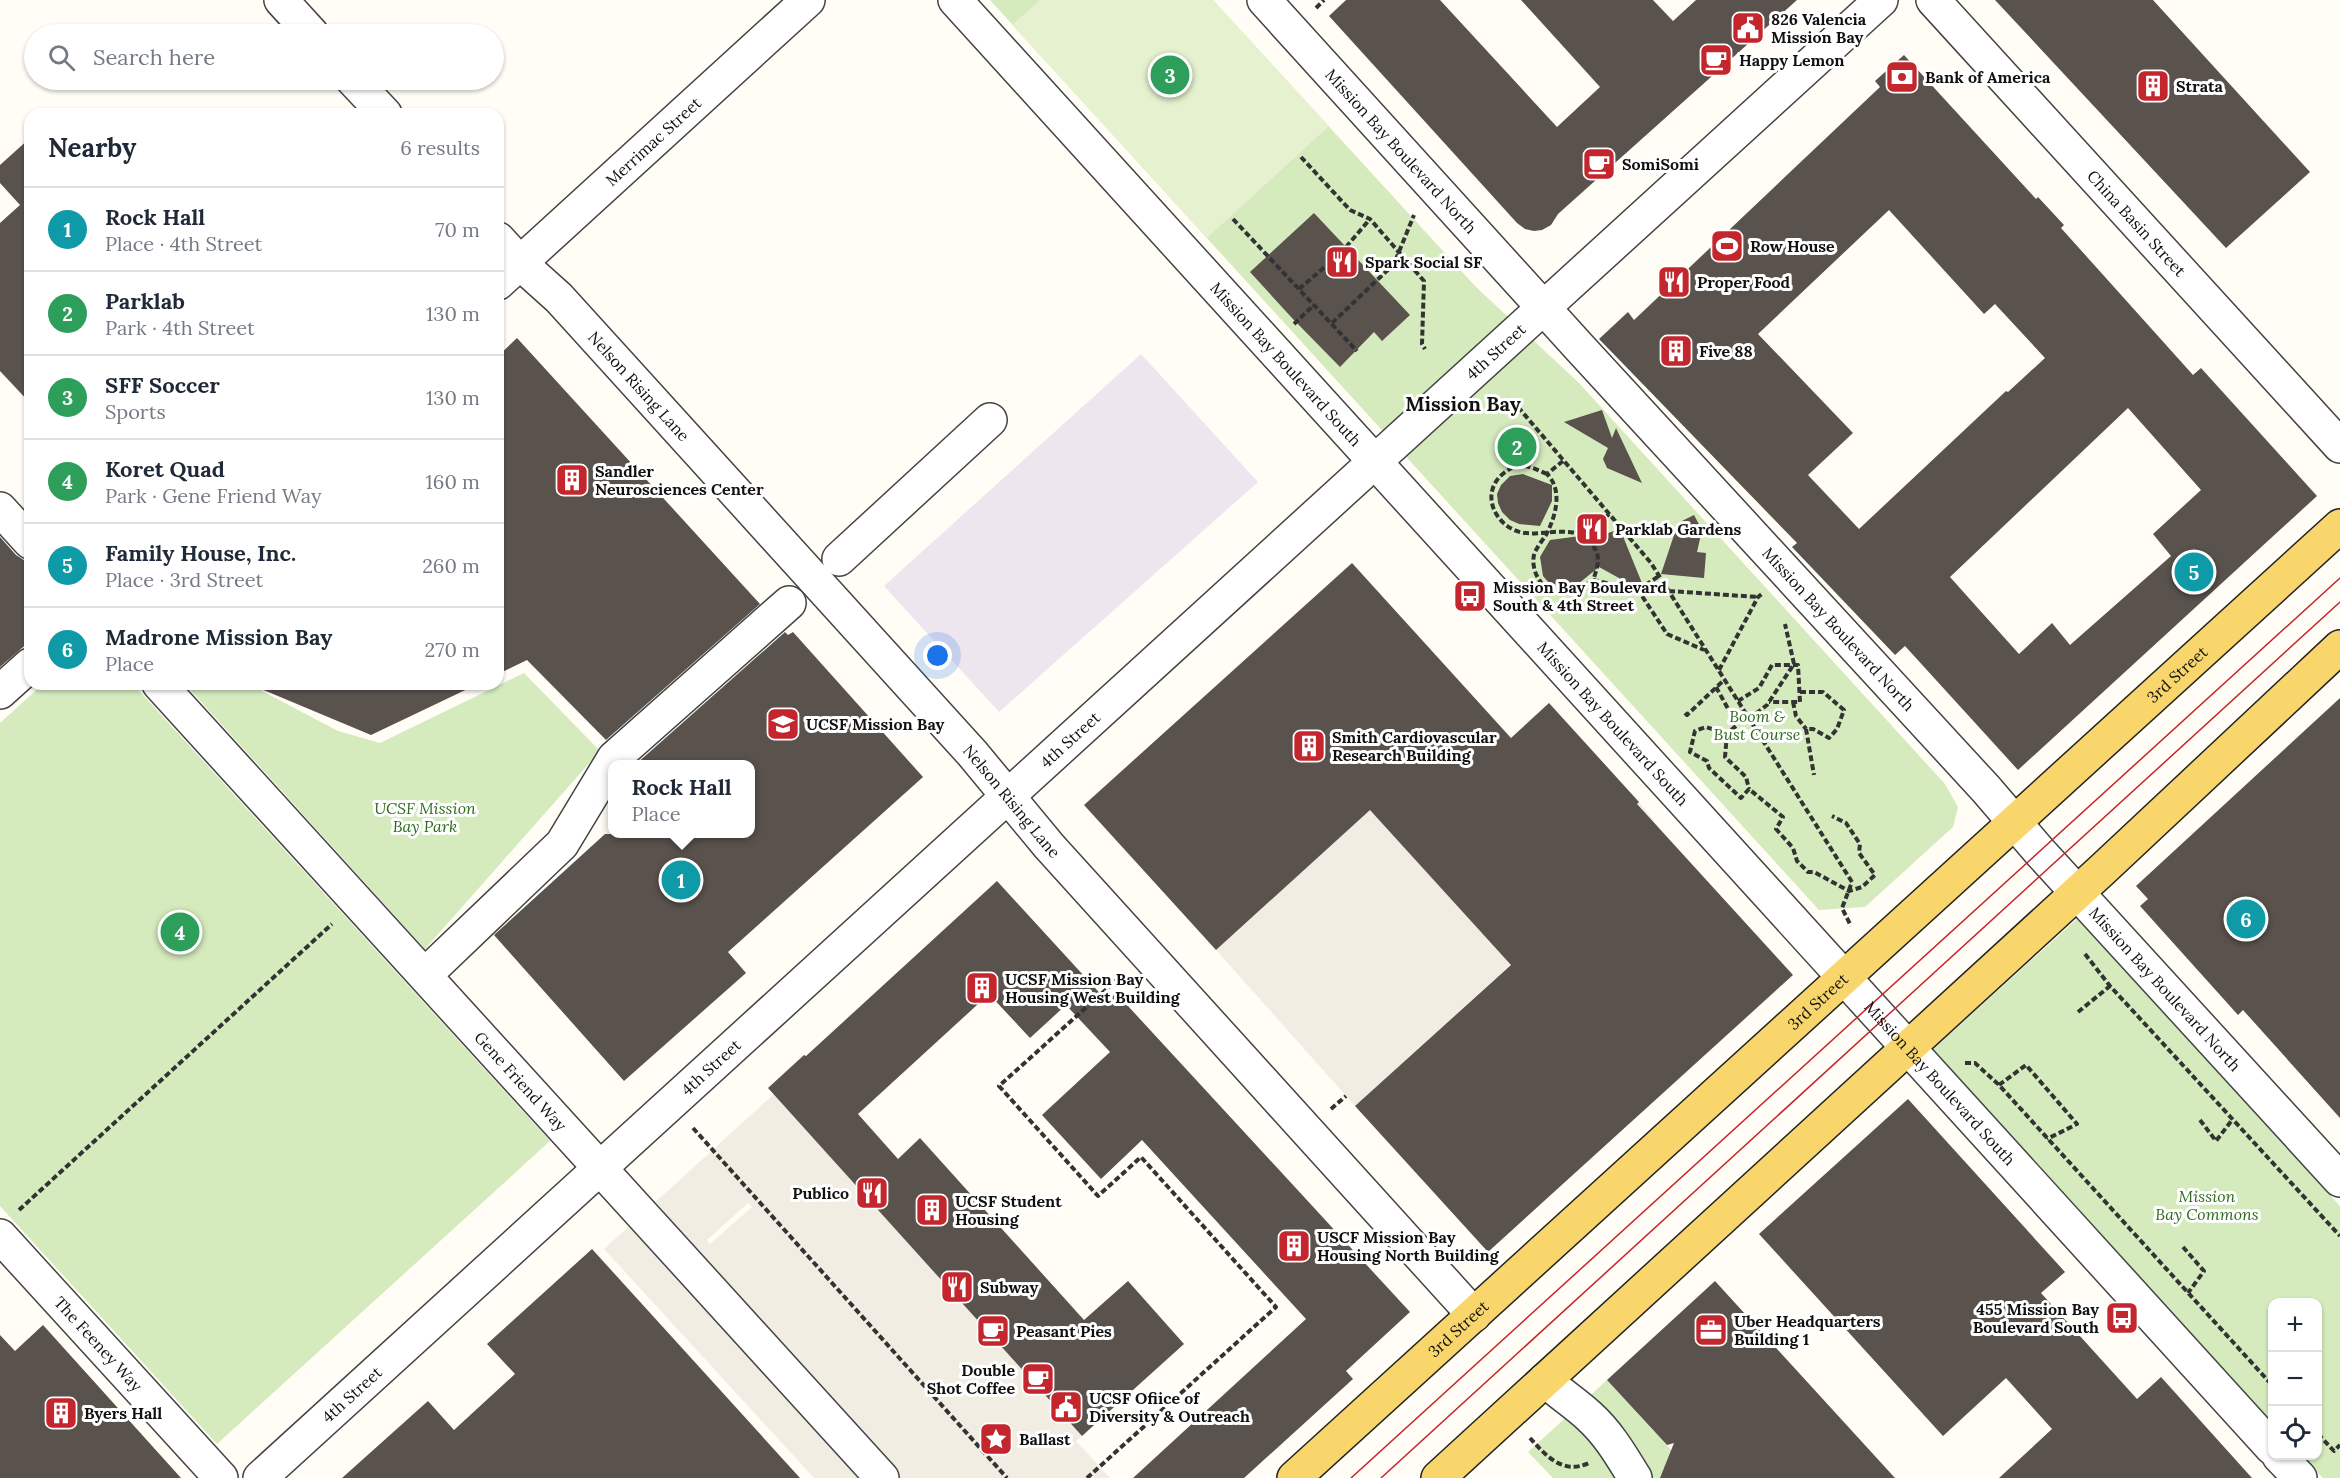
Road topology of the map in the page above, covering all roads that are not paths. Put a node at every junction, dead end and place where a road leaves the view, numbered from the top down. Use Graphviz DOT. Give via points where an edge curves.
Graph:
graph roads {
  1 [pos="281,0"];
  2 [pos="808,0"];
  3 [pos="954,0"];
  4 [pos="1264,0"];
  5 [pos="1881,0"];
  6 [pos="1933,0"];
  7 [pos="303,24"];
  8 [pos="362,90"];
  9 [pos="379,108"];
  10 [pos="504,258"];
  11 [pos="509,273"];
  12 [pos="1544,307"];
  13 [pos="990,420"];
  14 [pos="2340,446"];
  15 [pos="1374,462"];
  16 [pos="0,509"];
  17 [pos="2340,526"];
  18 [pos="24,535"];
  19 [pos="839,559"];
  20 [pos="789,603"];
  21 [pos="2340,647"];
  22 [pos="24,670"];
  23 [pos="164,690"];
  24 [pos="0,692"];
  25 [pos="613,760"];
  26 [pos="608,768"];
  27 [pos="1007,796"];
  28 [pos="2014,823"];
  29 [pos="2077,893"];
  30 [pos="425,975"];
  31 [pos="1844,977"];
  32 [pos="1908,1048"];
  33 [pos="600,1168"];
  34 [pos="2340,1180"];
  35 [pos="9,1224"];
  36 [pos="1474,1315"];
  37 [pos="1545,1380"];
  38 [pos="2268,1444"];
  39 [pos="2284,1460"];
  40 [pos="221,1478"];
  41 [pos="260,1478"];
  42 [pos="882,1478"];
  43 [pos="1294,1478"];
  44 [pos="1438,1478"];
  45 [pos="1635,1478"];
  46 [pos="2300,1478"];
  1 -- 7 [label="street"];
  2 -- 11 [label="street, Merrimac Street"];
  3 -- 15 [label="street, Mission Bay Boulevard South"];
  4 -- 12 [label="street, Mission Bay Boulevard North"];
  5 -- 12 [label="street, 4th Street"];
  6 -- 14 [label="street, China Basin Street"];
  8 -- 9 [label="street"];
  10 -- 11 [label="street, Nelson Rising Lane"];
  11 -- 27 [label="street, Nelson Rising Lane" via="559,298"];
  12 -- 15 [label="street, 4th Street"];
  12 -- 28 [label="street, Mission Bay Boulevard North"];
  13 -- 19 [label="street"];
  15 -- 27 [label="street, 4th Street"];
  15 -- 31 [label="street, Mission Bay Boulevard South"];
  16 -- 18 [label="street"];
  17 -- 28 [label="main road, 3rd Street"];
  20 -- 25 [label="street"];
  21 -- 29 [label="main road"];
  22 -- 24 [label="street"];
  23 -- 30 [label="street, Gene Friend Way"];
  26 -- 30 [label="street" via="562,844"];
  27 -- 33 [label="street, 4th Street"];
  27 -- 36 [label="street, Nelson Rising Lane"];
  28 -- 29 [label="street, Mission Bay Boulevard North"];
  28 -- 31 [label="main road, 3rd Street"];
  29 -- 32 [label="main road"];
  29 -- 34 [label="street, Mission Bay Boulevard North"];
  30 -- 33 [label="street, Gene Friend Way"];
  31 -- 32 [label="street, Mission Bay Boulevard South"];
  31 -- 36 [label="main road, 3rd Street"];
  32 -- 37 [label="main road"];
  32 -- 38 [label="street, Mission Bay Boulevard South"];
  33 -- 41 [label="street, 4th Street"];
  33 -- 42 [label="street, Gene Friend Way"];
  35 -- 40 [label="street, The Feeney Way"];
  36 -- 43 [label="main road, 3rd Street"];
  37 -- 44 [label="main road"];
  37 -- 45 [label="street" via="1589,1416"];
  39 -- 46 [label="street"];
}
